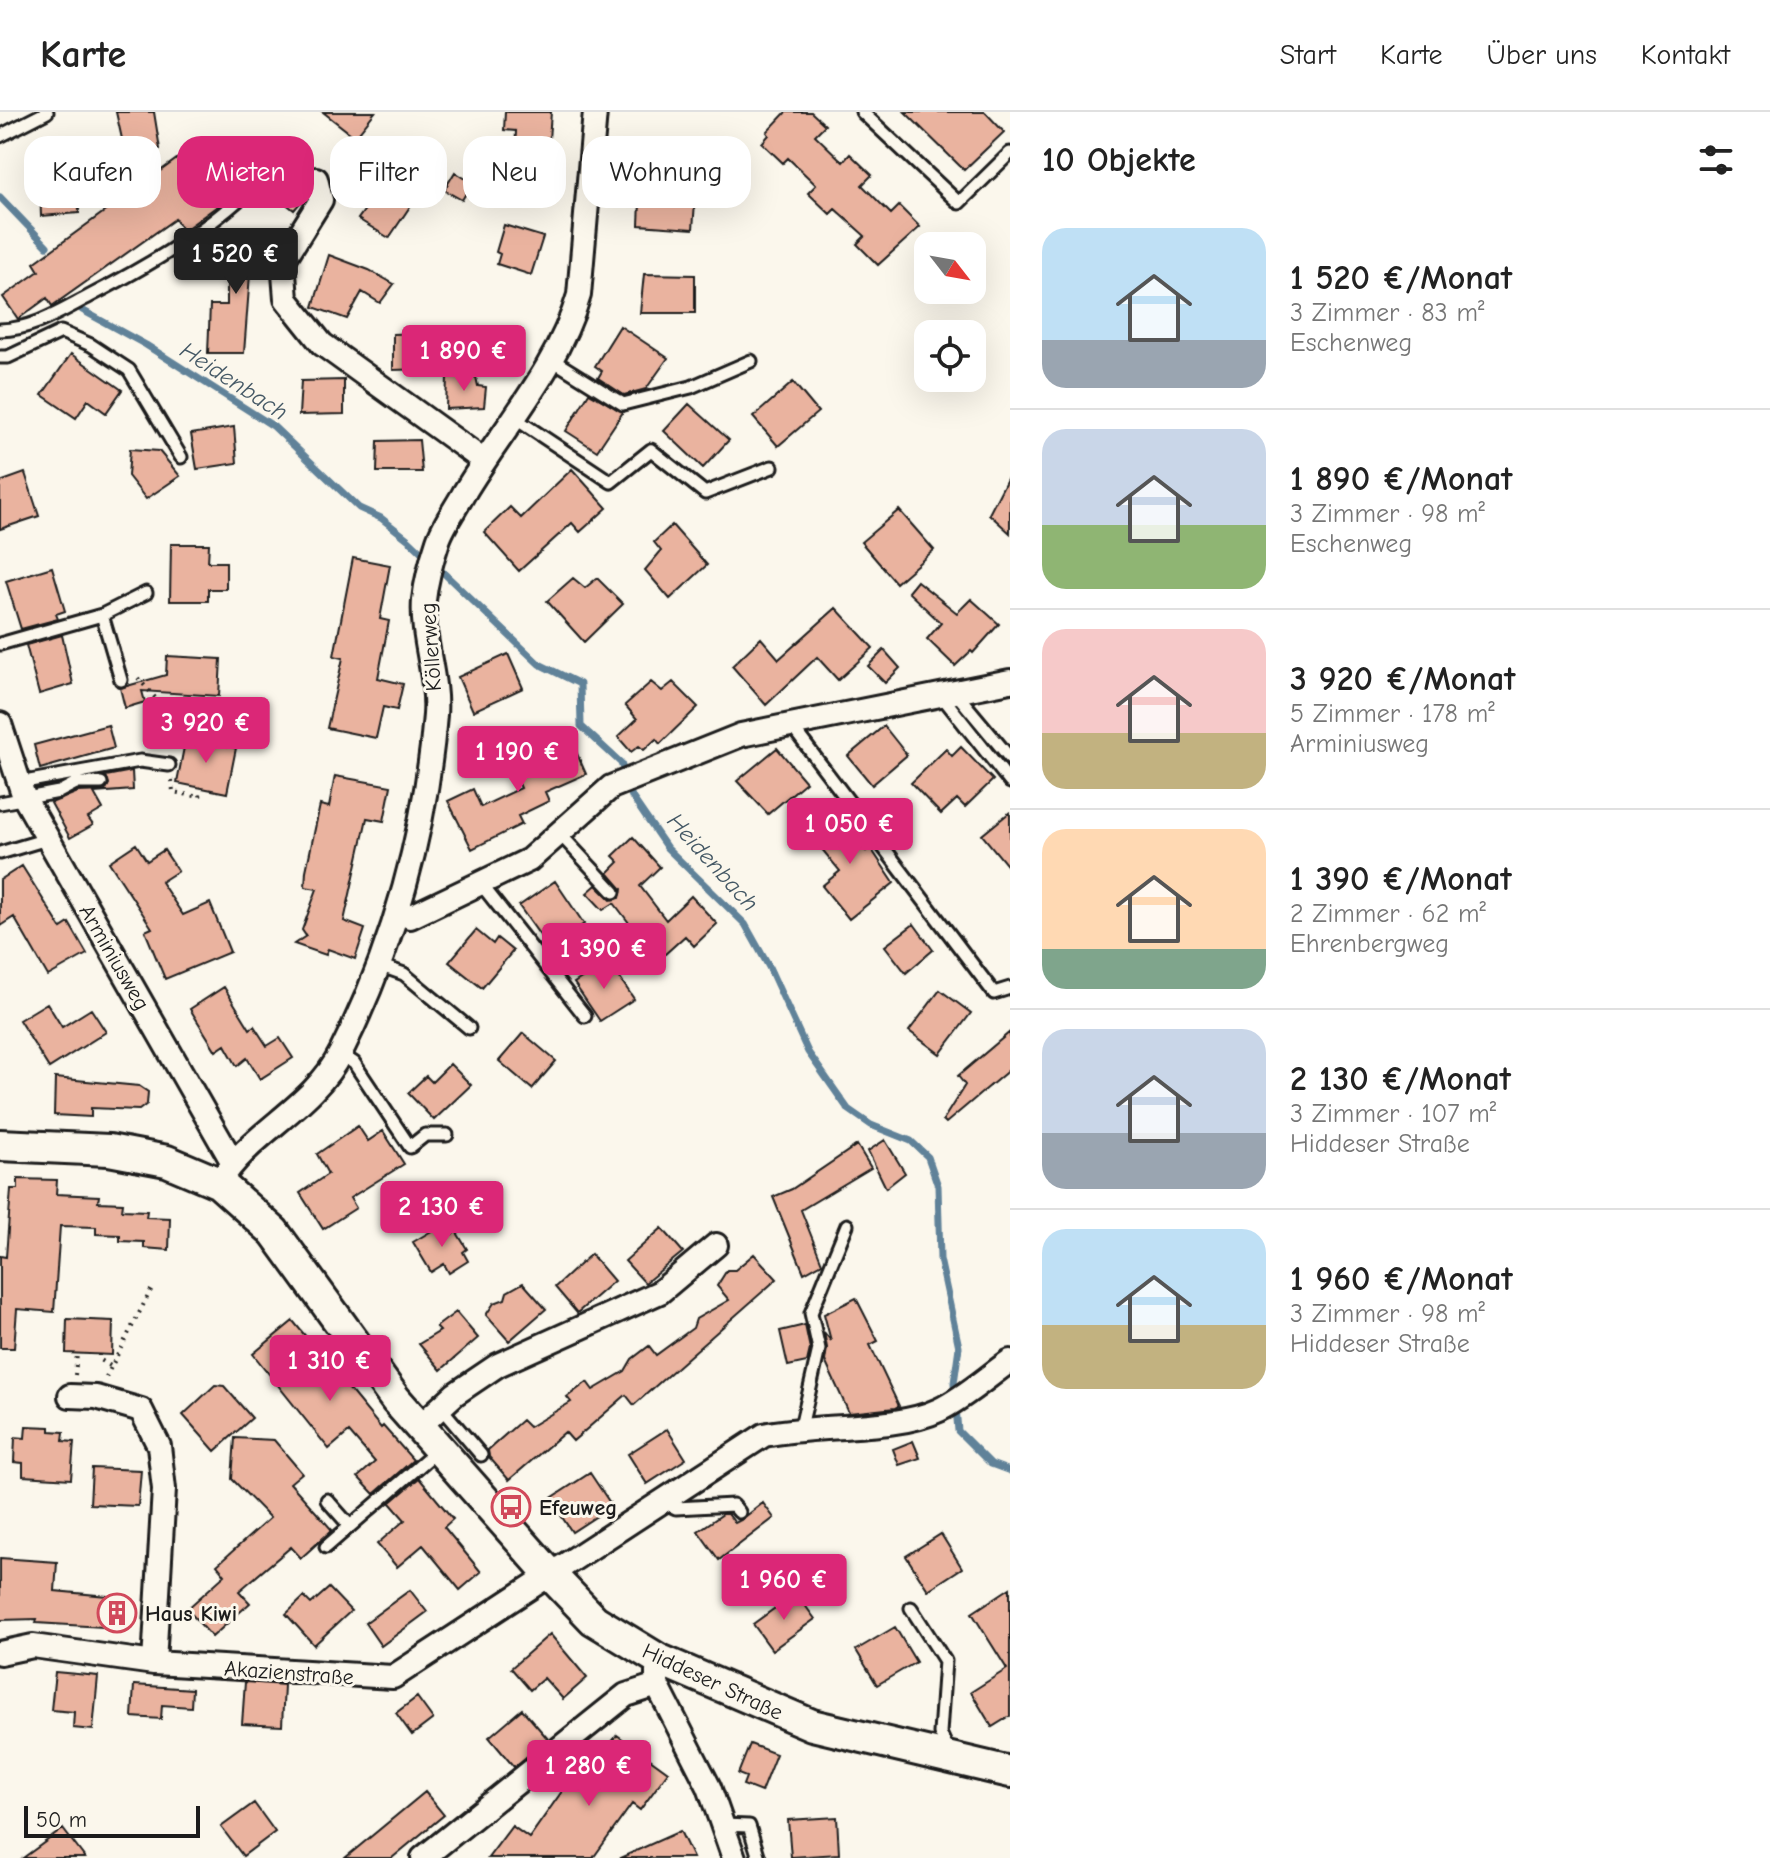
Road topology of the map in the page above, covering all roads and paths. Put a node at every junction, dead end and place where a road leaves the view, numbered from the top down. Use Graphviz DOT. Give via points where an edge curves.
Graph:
graph roads {
  1 [pos="47,112"];
  2 [pos="595,112"];
  3 [pos="862,112"];
  4 [pos="0,136"];
  5 [pos="1010,153"];
  6 [pos="316,179"];
  7 [pos="230,208"];
  8 [pos="0,330"];
  9 [pos="0,357"];
  10 [pos="551,359"];
  11 [pos="751,361"];
  12 [pos="513,417"];
  13 [pos="181,457"];
  14 [pos="484,461"];
  15 [pos="772,467"];
  16 [pos="146,593"];
  17 [pos="102,615"];
  18 [pos="0,644"];
  19 [pos="112,649"];
  20 [pos="121,680"];
  21 [pos="1010,681"];
  22 [pos="948,693"];
  23 [pos="186,694"];
  24 [pos="200,698"];
  25 [pos="186,704"];
  26 [pos="0,724"];
  27 [pos="790,724"];
  28 [pos="1010,758"];
  29 [pos="169,765"];
  30 [pos="1010,782"];
  31 [pos="101,783"];
  32 [pos="22,790"];
  33 [pos="201,791"];
  34 [pos="0,803"];
  35 [pos="560,834"];
  36 [pos="47,839"];
  37 [pos="0,853"];
  38 [pos="481,884"];
  39 [pos="614,892"];
  40 [pos="399,912"];
  41 [pos="379,965"];
  42 [pos="1010,988"];
  43 [pos="585,1016"];
  44 [pos="469,1028"];
  45 [pos="340,1054"];
  46 [pos="447,1135"];
  47 [pos="0,1145"];
  48 [pos="225,1172"];
  49 [pos="847,1225"];
  50 [pos="716,1245"];
  51 [pos="151,1290"];
  52 [pos="99,1354"];
  53 [pos="1010,1361"];
  54 [pos="112,1367"];
  55 [pos="70,1396"];
  56 [pos="96,1397"];
  57 [pos="430,1417"];
  58 [pos="801,1427"];
  59 [pos="438,1450"];
  60 [pos="481,1455"];
  61 [pos="327,1500"];
  62 [pos="661,1501"];
  63 [pos="739,1512"];
  64 [pos="350,1526"];
  65 [pos="326,1547"];
  66 [pos="548,1572"];
  67 [pos="911,1608"];
  68 [pos="0,1653"];
  69 [pos="154,1663"];
  70 [pos="657,1672"];
  71 [pos="952,1760"];
  72 [pos="1010,1772"];
  73 [pos="721,1825"];
  74 [pos="423,1858"];
  75 [pos="734,1858"];
  76 [pos="759,1858"];
  1 -- 4 [label="lane"];
  2 -- 10 [label="street, Köllerweg" via="579,295"];
  3 -- 5 [label="lane" via="959,203"];
  6 -- 14 [label="street" via="321,200 283,261 286,299 322,344"];
  7 -- 8 [label="lane" via="166,257 43,321"];
  9 -- 13 [label="lane" via="61,332 91,345 129,370"];
  10 -- 11 [label="lane" via="623,404 691,387"];
  10 -- 12 [label="street, Köllerweg"];
  12 -- 14 [label="street, Köllerweg"];
  12 -- 15 [label="lane" via="611,482 651,450 705,493"];
  14 -- 40 [label="street, Köllerweg" via="439,538 424,601 435,712"];
  16 -- 17 [label="lane"];
  17 -- 18 [label="lane"];
  17 -- 19 [label="lane"];
  19 -- 20 [label="lane"];
  19 -- 25 [label="path" via="157,700"];
  21 -- 22 [label="street"];
  22 -- 27 [label="street"];
  22 -- 28 [label="lane"];
  22 -- 30 [label="lane"];
  23 -- 25 [label="path"];
  24 -- 25 [label="path" via="200,706"];
  26 -- 32 [label="street, Arminiusweg"];
  27 -- 35 [label="street" via="741,735 611,787"];
  27 -- 42 [label="lane" via="994,993"];
  29 -- 32 [label="lane" via="140,761"];
  29 -- 33 [label="path" via="173,792 200,797"];
  31 -- 32 [label="lane" via="76,783 59,792"];
  32 -- 34 [label="lane"];
  32 -- 36 [label="street, Arminiusweg"];
  35 -- 38 [label="street" via="529,860"];
  35 -- 39 [label="lane"];
  36 -- 37 [label="lane"];
  36 -- 48 [label="street, Arminiusweg"];
  38 -- 40 [label="street" via="410,917"];
  38 -- 43 [label="lane"];
  40 -- 41 [label="street, Köllerweg"];
  41 -- 44 [label="lane" via="404,974"];
  41 -- 45 [label="street, Köllerweg"];
  45 -- 46 [label="lane" via="354,1063 410,1147 425,1135"];
  45 -- 48 [label="street, Köllerweg" via="313,1094"];
  47 -- 48 [label="main road, Hiddeser Straße" via="109,1150"];
  48 -- 57 [label="main road, Hiddeser Straße" via="361,1356"];
  49 -- 58 [label="lane" via="811,1313 819,1349"];
  50 -- 57 [label="street" via="660,1292 498,1365"];
  51 -- 54 [label="path"];
  52 -- 54 [label="path"];
  53 -- 58 [label="street, Akazienstraße" via="938,1410 895,1422"];
  54 -- 56 [label="path"];
  55 -- 56 [label="street"];
  56 -- 69 [label="street" via="141,1410 159,1446 164,1489"];
  57 -- 59 [label="main road, Hiddeser Straße"];
  57 -- 60 [label="lane"];
  58 -- 62 [label="street, Akazienstraße" via="764,1435"];
  59 -- 64 [label="lane"];
  59 -- 66 [label="main road, Hiddeser Straße"];
  61 -- 64 [label="lane"];
  62 -- 63 [label="lane" via="676,1508 733,1505"];
  62 -- 66 [label="street, Akazienstraße"];
  64 -- 65 [label="lane"];
  66 -- 69 [label="street, Akazienstraße" via="393,1677"];
  66 -- 70 [label="main road, Hiddeser Straße" via="594,1620"];
  67 -- 71 [label="lane" via="945,1661 940,1733"];
  68 -- 69 [label="street, Akazienstraße" via="33,1646"];
  70 -- 71 [label="main road, Hiddeser Straße" via="812,1725"];
  70 -- 73 [label="street"];
  70 -- 74 [label="street"];
  71 -- 72 [label="main road, Hiddeser Straße"];
  73 -- 75 [label="street"];
  73 -- 76 [label="lane" via="749,1826"];
}
